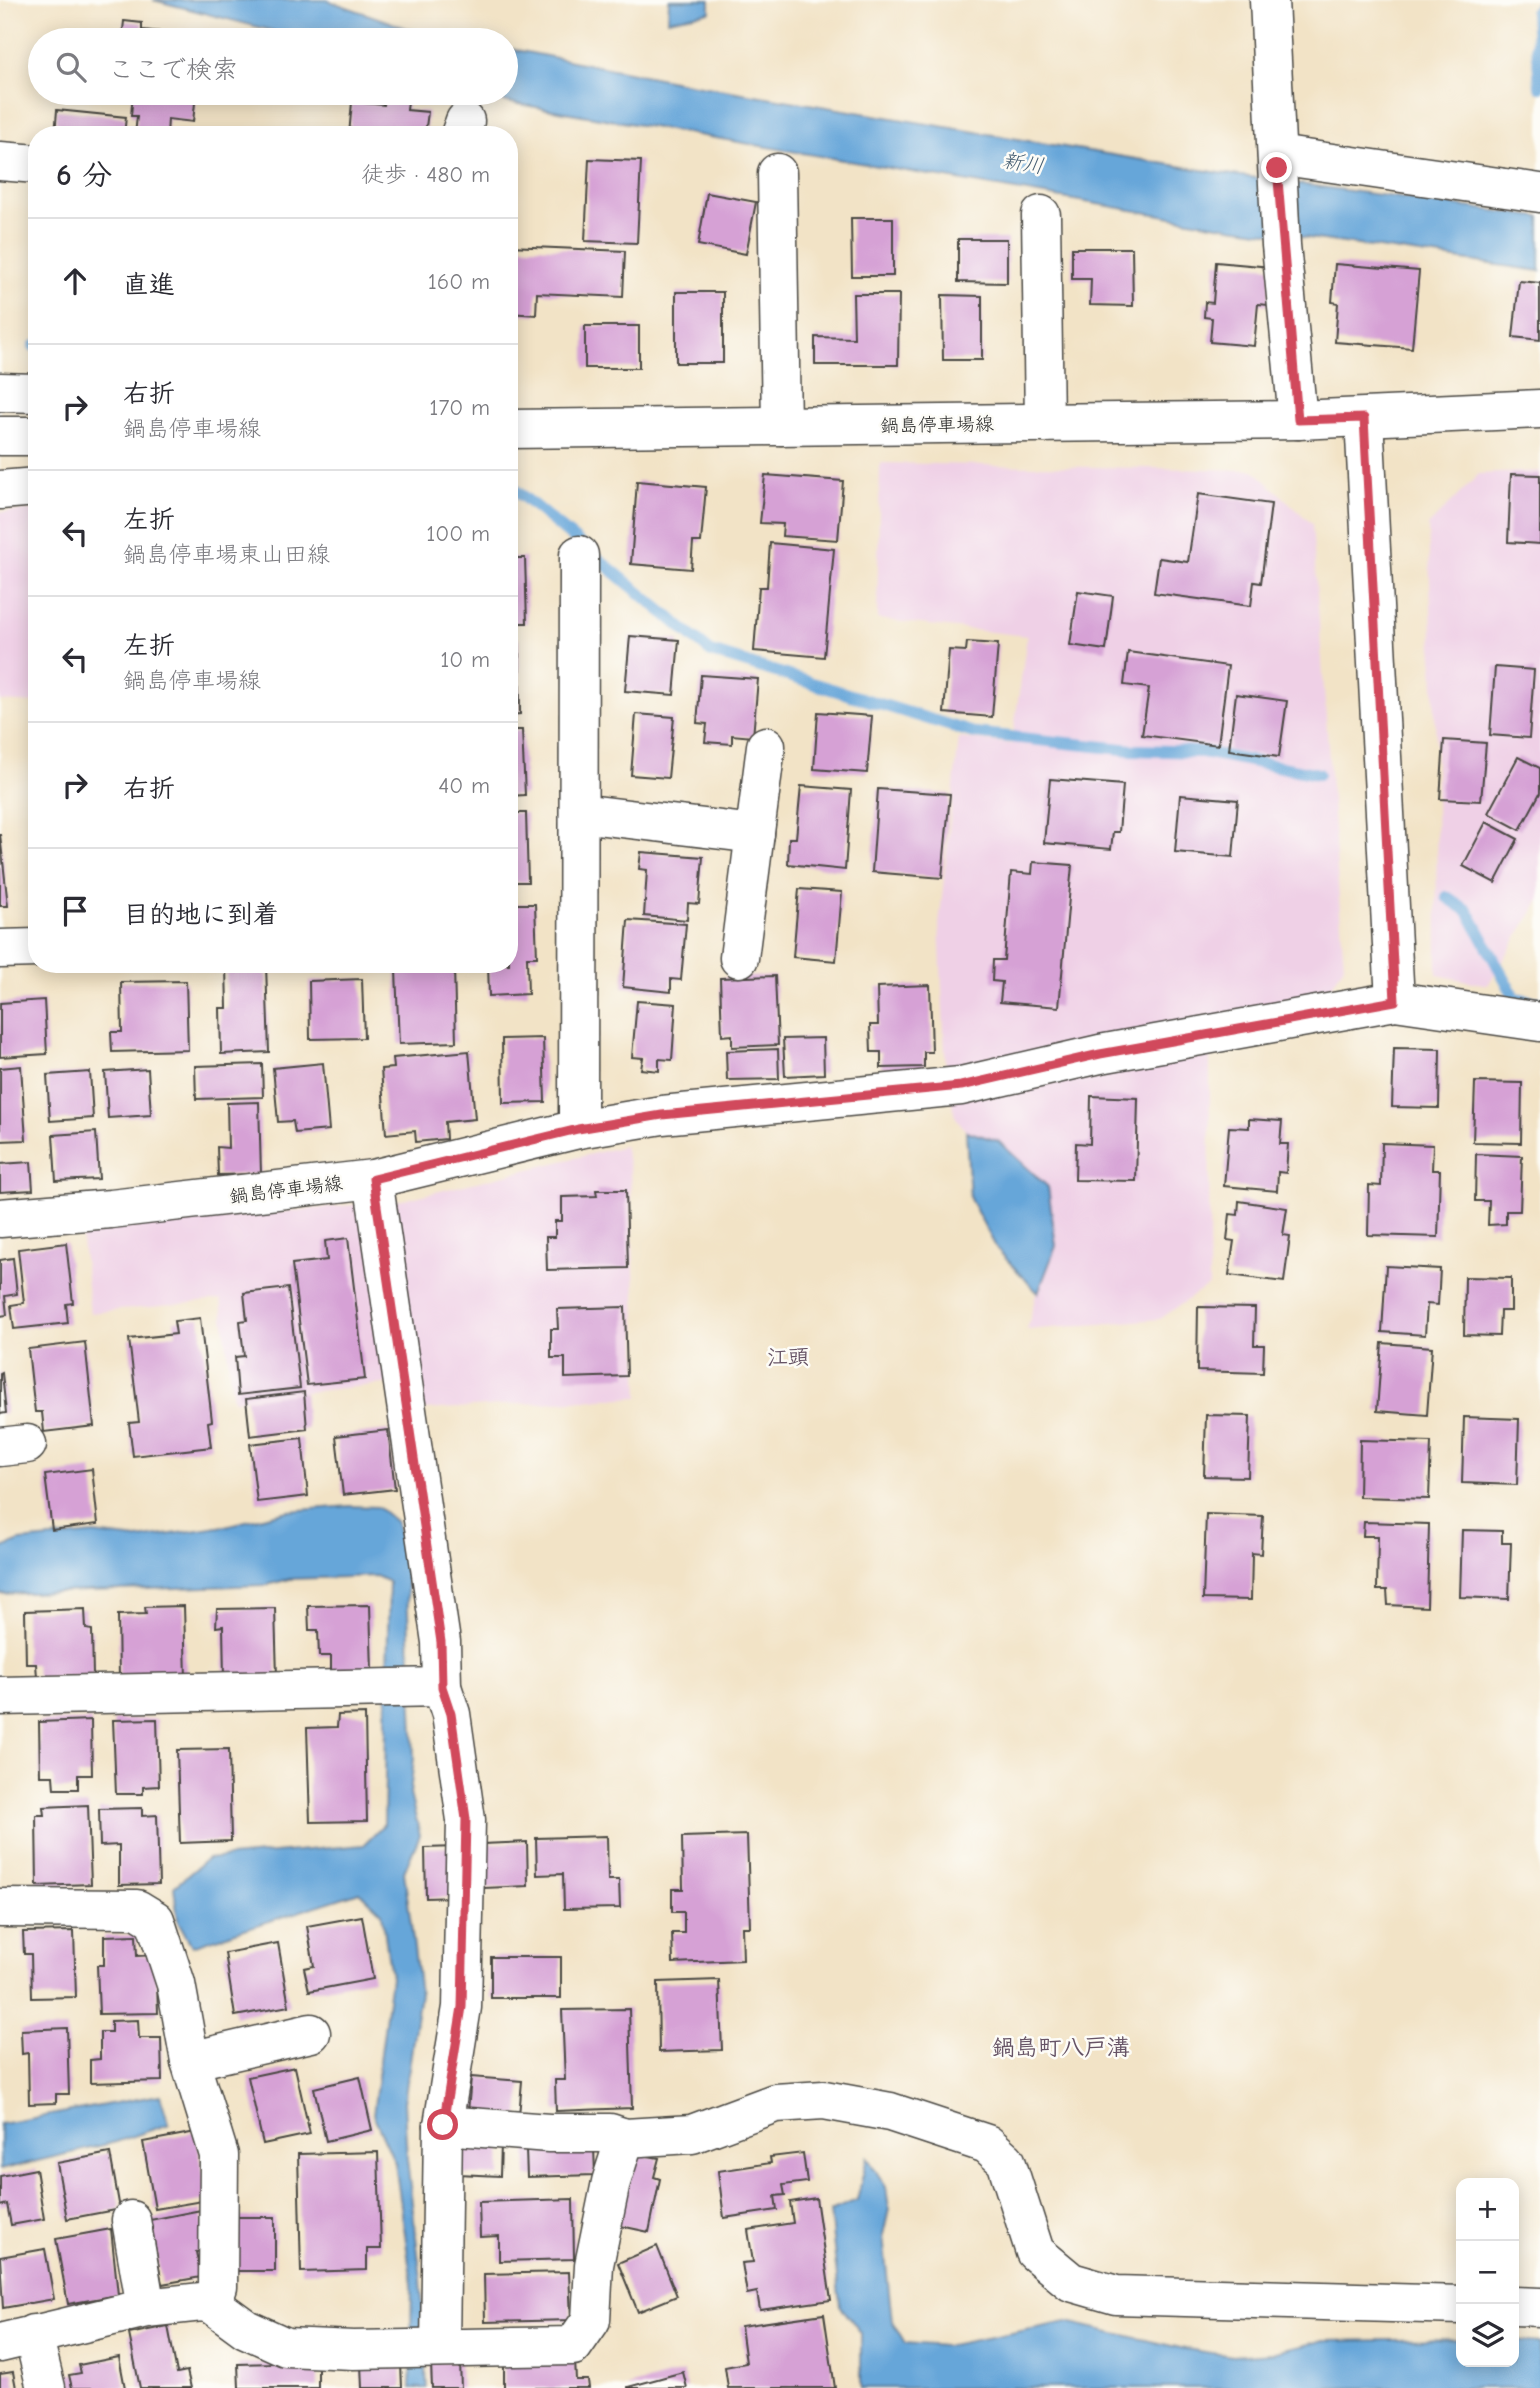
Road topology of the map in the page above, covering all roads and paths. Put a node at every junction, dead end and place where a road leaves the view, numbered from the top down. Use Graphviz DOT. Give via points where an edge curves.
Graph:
graph roads {
  1 [pos="1269,0"];
  2 [pos="0,161"];
  3 [pos="1277,162"];
  4 [pos="28,163"];
  5 [pos="777,173"];
  6 [pos="1540,193"];
  7 [pos="1041,215"];
  8 [pos="0,393"];
  9 [pos="28,393"];
  10 [pos="1540,409"];
  11 [pos="1364,418"];
  12 [pos="1298,420"];
  13 [pos="1044,423"];
  14 [pos="782,426"];
  15 [pos="518,429"];
  16 [pos="0,436"];
  17 [pos="28,436"];
  18 [pos="28,488"];
  19 [pos="0,491"];
  20 [pos="579,555"];
  21 [pos="766,746"];
  22 [pos="579,813"];
  23 [pos="755,834"];
  24 [pos="28,948"];
  25 [pos="0,949"];
  26 [pos="739,958"];
  27 [pos="1395,1001"];
  28 [pos="1540,1022"];
  29 [pos="578,1129"];
  30 [pos="373,1179"];
  31 [pos="0,1218"];
  32 [pos="433,1687"];
  33 [pos="0,1696"];
  34 [pos="0,1908"];
  35 [pos="311,2033"];
  36 [pos="190,2061"];
  37 [pos="443,2125"];
  38 [pos="625,2138"];
  39 [pos="131,2220"];
  40 [pos="212,2304"];
  41 [pos="1456,2305"];
  42 [pos="1519,2306"];
  43 [pos="1540,2307"];
  44 [pos="146,2308"];
  45 [pos="16,2338"];
  46 [pos="425,2348"];
  47 [pos="46,2388"];
  1 -- 3 [label="street"];
  2 -- 4 [label="street"];
  3 -- 6 [label="street"];
  3 -- 12 [label="street"];
  5 -- 14 [label="street"];
  7 -- 13 [label="street"];
  8 -- 9 [label="street"];
  10 -- 11 [label="street, 鍋島停車場線"];
  11 -- 12 [label="street, 鍋島停車場線"];
  11 -- 27 [label="street"];
  12 -- 13 [label="street, 鍋島停車場線"];
  13 -- 14 [label="street, 鍋島停車場線"];
  14 -- 15 [label="street, 鍋島停車場線"];
  16 -- 17 [label="street"];
  18 -- 19 [label="street"];
  20 -- 22 [label="street"];
  21 -- 23 [label="street"];
  22 -- 23 [label="street"];
  22 -- 29 [label="street"];
  23 -- 26 [label="street"];
  24 -- 25 [label="street"];
  27 -- 28 [label="street, 鍋島停車場線"];
  27 -- 29 [label="street, 鍋島停車場線" via="1100,1054 961,1086 662,1115"];
  29 -- 30 [label="street, 鍋島停車場線"];
  30 -- 31 [label="street, 鍋島停車場線"];
  30 -- 32 [label="street" via="441,1642"];
  32 -- 33 [label="street"];
  32 -- 37 [label="street" via="451,1714 466,1819 462,2007"];
  34 -- 36 [label="street" via="137,1909 155,1920 176,1984"];
  35 -- 36 [label="street"];
  36 -- 40 [label="street" via="219,2155 218,2287"];
  37 -- 38 [label="street" via="610,2133"];
  37 -- 46 [label="street"];
  38 -- 41 [label="street" via="692,2134 775,2103 824,2099 890,2112 987,2144 1006,2161 1035,2252 1071,2282 1116,2295"];
  38 -- 46 [label="street" via="594,2266 591,2320 573,2346"];
  39 -- 44 [label="street"];
  40 -- 44 [label="street"];
  40 -- 46 [label="street" via="246,2329 286,2347"];
  42 -- 43 [label="street"];
  44 -- 45 [label="street"];
  45 -- 47 [label="street"];
}
